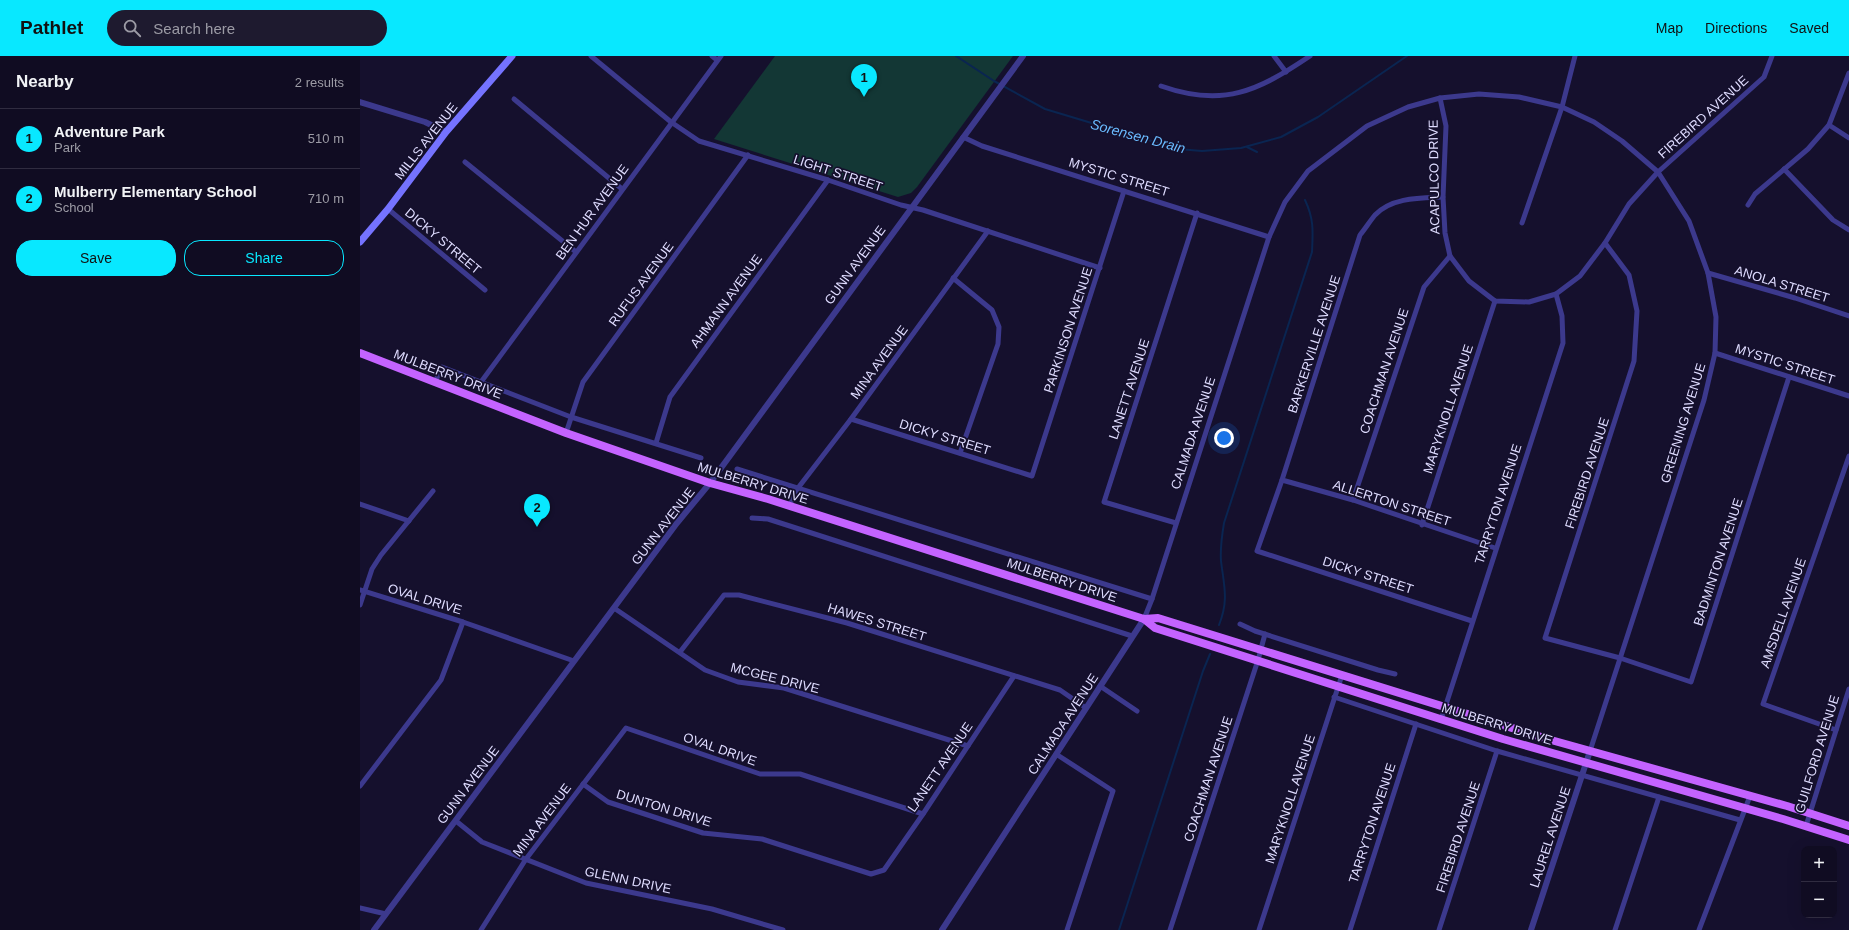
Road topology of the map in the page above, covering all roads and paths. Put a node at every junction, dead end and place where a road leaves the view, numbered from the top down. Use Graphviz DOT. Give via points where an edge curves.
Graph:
graph roads {
  1 [pos="512,56"];
  2 [pos="592,56"];
  3 [pos="712,56"];
  4 [pos="1023,56"];
  5 [pos="1274,56"];
  6 [pos="1310,56"];
  7 [pos="1575,56"];
  8 [pos="1772,56"];
  9 [pos="719,58"];
  10 [pos="1286,72"];
  11 [pos="1849,72"];
  12 [pos="1161,86"];
  13 [pos="1440,98"];
  14 [pos="514,99"];
  15 [pos="360,102"];
  16 [pos="1562,107"];
  17 [pos="671,122"];
  18 [pos="1829,125"];
  19 [pos="446,132"];
  20 [pos="963,137"];
  21 [pos="1849,138"];
  22 [pos="748,155"];
  23 [pos="465,162"];
  24 [pos="1784,169"];
  25 [pos="1658,172"];
  26 [pos="828,180"];
  27 [pos="622,189"];
  28 [pos="1124,191"];
  29 [pos="1443,197"];
  30 [pos="1748,205"];
  31 [pos="911,207"];
  32 [pos="388,209"];
  33 [pos="1197,213"];
  34 [pos="1522,223"];
  35 [pos="1849,230"];
  36 [pos="988,231"];
  37 [pos="1269,237"];
  38 [pos="360,242"];
  39 [pos="1605,243"];
  40 [pos="576,252"];
  41 [pos="1450,256"];
  42 [pos="1100,268"];
  43 [pos="1708,273"];
  44 [pos="953,278"];
  45 [pos="485,290"];
  46 [pos="1556,294"];
  47 [pos="1495,301"];
  48 [pos="1849,316"];
  49 [pos="360,353"];
  50 [pos="1715,353"];
  51 [pos="1789,377"];
  52 [pos="435,382"];
  53 [pos="481,382"];
  54 [pos="1849,396"];
  55 [pos="571,416"];
  56 [pos="851,419"];
  57 [pos="566,432"];
  58 [pos="656,442"];
  59 [pos="960,453"];
  60 [pos="1849,456"];
  61 [pos="702,458"];
  62 [pos="737,469"];
  63 [pos="1032,476"];
  64 [pos="1282,480"];
  65 [pos="710,483"];
  66 [pos="798,488"];
  67 [pos="433,491"];
  68 [pos="1353,500"];
  69 [pos="360,504"];
  70 [pos="789,506"];
  71 [pos="752,518"];
  72 [pos="409,521"];
  73 [pos="1176,523"];
  74 [pos="1422,525"];
  75 [pos="1495,548"];
  76 [pos="1257,550"];
  77 [pos="362,591"];
  78 [pos="1152,599"];
  79 [pos="360,605"];
  80 [pos="614,608"];
  81 [pos="1144,619"];
  82 [pos="1472,620"];
  83 [pos="463,622"];
  84 [pos="1240,624"];
  85 [pos="1265,634"];
  86 [pos="1132,636"];
  87 [pos="1261,650"];
  88 [pos="680,652"];
  89 [pos="1620,658"];
  90 [pos="1258,660"];
  91 [pos="574,661"];
  92 [pos="1395,674"];
  93 [pos="1014,676"];
  94 [pos="1342,676"];
  95 [pos="1100,686"];
  96 [pos="1338,687"];
  97 [pos="1849,692"];
  98 [pos="1334,697"];
  99 [pos="1446,707"];
  100 [pos="1086,708"];
  101 [pos="1137,711"];
  102 [pos="1441,720"];
  103 [pos="1416,724"];
  104 [pos="626,728"];
  105 [pos="1836,730"];
  106 [pos="968,746"];
  107 [pos="1497,750"];
  108 [pos="1590,750"];
  109 [pos="1056,754"];
  110 [pos="1586,762"];
  111 [pos="1582,775"];
  112 [pos="583,784"];
  113 [pos="360,786"];
  114 [pos="1750,796"];
  115 [pos="1659,797"];
  116 [pos="1745,808"];
  117 [pos="923,814"];
  118 [pos="1810,814"];
  119 [pos="1740,820"];
  120 [pos="456,821"];
  121 [pos="1806,826"];
  122 [pos="1849,826"];
  123 [pos="1849,840"];
  124 [pos="526,859"];
  125 [pos="884,870"];
  126 [pos="360,908"];
  127 [pos="386,914"];
  128 [pos="374,930"];
  129 [pos="481,930"];
  130 [pos="783,930"];
  131 [pos="942,930"];
  132 [pos="1067,930"];
  133 [pos="1170,930"];
  134 [pos="1259,930"];
  135 [pos="1350,930"];
  136 [pos="1439,930"];
  137 [pos="1531,930"];
  138 [pos="1616,930"];
  139 [pos="1699,930"];
  1 -- 19 [label="main road, MILLS AVENUE"];
  2 -- 17 [label="street, LIGHT STREET"];
  3 -- 9 [label="street"];
  4 -- 20 [label="street, GUNN AVENUE"];
  5 -- 10 [label="street"];
  6 -- 10 [label="street"];
  7 -- 16 [label="street"];
  8 -- 25 [label="street, FIREBIRD AVENUE" via="1764,76"];
  9 -- 17 [label="street, BEN HUR AVENUE"];
  10 -- 12 [label="street" via="1265,84 1226,95 1203,96"];
  11 -- 18 [label="street"];
  13 -- 16 [label="street, CALMADA AVENUE" via="1479,94 1519,97"];
  13 -- 29 [label="street, ACAPULCO DRIVE" via="1446,126"];
  13 -- 37 [label="street, CALMADA AVENUE" via="1408,107 1367,126 1308,172 1285,202"];
  14 -- 27 [label="street"];
  15 -- 19 [label="street" via="425,122"];
  16 -- 25 [label="street, GREENING AVENUE" via="1594,122 1622,141"];
  16 -- 34 [label="street"];
  17 -- 22 [label="street, LIGHT STREET" via="698,141"];
  17 -- 27 [label="street, BEN HUR AVENUE"];
  18 -- 21 [label="street"];
  18 -- 24 [label="street" via="1808,149"];
  19 -- 32 [label="main road, MILLS AVENUE"];
  20 -- 28 [label="street, MYSTIC STREET" via="982,146"];
  20 -- 31 [label="street, GUNN AVENUE"];
  22 -- 26 [label="street, LIGHT STREET"];
  22 -- 55 [label="street, RUFUS AVENUE" via="583,382"];
  23 -- 40 [label="street"];
  24 -- 30 [label="street" via="1755,194"];
  24 -- 35 [label="street" via="1834,220"];
  25 -- 39 [label="street" via="1629,204"];
  25 -- 43 [label="street, GREENING AVENUE" via="1689,221"];
  26 -- 31 [label="street, LIGHT STREET"];
  26 -- 58 [label="street, AHMANN AVENUE" via="670,397"];
  27 -- 40 [label="street, BEN HUR AVENUE"];
  28 -- 33 [label="street, MYSTIC STREET"];
  28 -- 42 [label="street, PARKINSON AVENUE"];
  29 -- 41 [label="street, ACAPULCO DRIVE" via="1445,233"];
  29 -- 64 [label="street, BARKERVILLE AVENUE" via="1409,199 1392,204 1376,214 1360,235"];
  31 -- 36 [label="street, LIGHT STREET"];
  31 -- 65 [label="street, GUNN AVENUE"];
  32 -- 38 [label="main road, MILLS AVENUE"];
  32 -- 45 [label="street, DICKY STREET"];
  33 -- 37 [label="street, MYSTIC STREET"];
  33 -- 73 [label="street, LANETT AVENUE" via="1104,502"];
  36 -- 42 [label="street, LIGHT STREET"];
  36 -- 44 [label="street, MINA AVENUE"];
  37 -- 73 [label="street, CALMADA AVENUE"];
  39 -- 46 [label="street" via="1580,276"];
  39 -- 89 [label="street, FIREBIRD AVENUE" via="1629,275 1637,311 1634,361 1545,638"];
  40 -- 53 [label="street, BEN HUR AVENUE"];
  41 -- 47 [label="street, ACAPULCO DRIVE" via="1469,281"];
  41 -- 68 [label="street, COACHMAN AVENUE" via="1424,287"];
  42 -- 63 [label="street, PARKINSON AVENUE"];
  43 -- 48 [label="street, ANOLA STREET"];
  43 -- 50 [label="street, GREENING AVENUE" via="1716,317"];
  44 -- 56 [label="street, MINA AVENUE"];
  44 -- 59 [label="street" via="992,310 999,327 998,344"];
  46 -- 47 [label="street" via="1529,302"];
  46 -- 75 [label="street, TARRYTON AVENUE" via="1562,316 1563,343"];
  47 -- 74 [label="street, MARYKNOLL AVENUE"];
  49 -- 52 [label="main road, MULBERRY DRIVE"];
  50 -- 51 [label="street, MYSTIC STREET"];
  50 -- 89 [label="street, GREENING AVENUE" via="1704,400"];
  51 -- 54 [label="street, MYSTIC STREET"];
  51 -- 89 [label="street, BADMINTON AVENUE" via="1691,682"];
  52 -- 53 [label="street, MULBERRY DRIVE" via="442,367"];
  52 -- 57 [label="main road, MULBERRY DRIVE"];
  53 -- 55 [label="street, MULBERRY DRIVE"];
  55 -- 57 [label="street, RUFUS AVENUE"];
  55 -- 58 [label="street, MULBERRY DRIVE"];
  56 -- 59 [label="street, DICKY STREET"];
  56 -- 66 [label="street, MINA AVENUE"];
  57 -- 65 [label="main road, MULBERRY DRIVE"];
  58 -- 61 [label="street, MULBERRY DRIVE"];
  59 -- 63 [label="street, DICKY STREET"];
  60 -- 105 [label="street, AMSDELL AVENUE" via="1763,704"];
  62 -- 66 [label="street, MULBERRY DRIVE"];
  64 -- 68 [label="street, ALLERTON STREET"];
  64 -- 76 [label="street, BARKERVILLE AVENUE"];
  65 -- 70 [label="main road, MULBERRY DRIVE"];
  65 -- 80 [label="street, GUNN AVENUE"];
  66 -- 70 [label="street, MINA AVENUE"];
  66 -- 78 [label="street, MULBERRY DRIVE"];
  67 -- 72 [label="street"];
  68 -- 74 [label="street, ALLERTON STREET"];
  69 -- 72 [label="street"];
  70 -- 81 [label="main road, MULBERRY DRIVE"];
  71 -- 86 [label="street" via="768,519"];
  72 -- 77 [label="street" via="376,562"];
  73 -- 78 [label="street, CALMADA AVENUE"];
  74 -- 75 [label="street, ALLERTON STREET"];
  75 -- 82 [label="street, TARRYTON AVENUE"];
  76 -- 82 [label="street, DICKY STREET"];
  77 -- 79 [label="street"];
  77 -- 83 [label="street, OVAL DRIVE"];
  78 -- 81 [label="street, CALMADA AVENUE"];
  80 -- 88 [label="street, MCGEE DRIVE"];
  80 -- 91 [label="street, GUNN AVENUE"];
  81 -- 86 [label="street, CALMADA AVENUE"];
  81 -- 87 [label="main road, MULBERRY DRIVE" via="1158,618"];
  81 -- 90 [label="main road, MULBERRY DRIVE" via="1155,628"];
  82 -- 99 [label="street, TARRYTON AVENUE"];
  83 -- 91 [label="street, OVAL DRIVE"];
  83 -- 113 [label="street" via="441,680"];
  84 -- 85 [label="street"];
  85 -- 87 [label="street, COACHMAN AVENUE"];
  85 -- 92 [label="street"];
  86 -- 95 [label="street, CALMADA AVENUE"];
  87 -- 90 [label="street, COACHMAN AVENUE"];
  87 -- 94 [label="main road, MULBERRY DRIVE"];
  88 -- 93 [label="street, HAWES STREET" via="724,595 739,595 847,623"];
  88 -- 106 [label="street, MCGEE DRIVE" via="704,670 738,682 784,688"];
  89 -- 108 [label="street, GREENING AVENUE"];
  90 -- 96 [label="main road, MULBERRY DRIVE"];
  90 -- 133 [label="street, COACHMAN AVENUE"];
  91 -- 120 [label="street, GUNN AVENUE"];
  93 -- 100 [label="street, HAWES STREET" via="1060,690"];
  93 -- 106 [label="street, LANETT AVENUE"];
  94 -- 96 [label="street, MARYKNOLL AVENUE"];
  94 -- 99 [label="main road, MULBERRY DRIVE"];
  95 -- 100 [label="street, CALMADA AVENUE"];
  95 -- 101 [label="street"];
  96 -- 98 [label="street, MARYKNOLL AVENUE"];
  96 -- 102 [label="main road, MULBERRY DRIVE"];
  97 -- 105 [label="street, GUILFORD AVENUE"];
  98 -- 103 [label="street"];
  98 -- 134 [label="street, MARYKNOLL AVENUE"];
  99 -- 102 [label="street, TARRYTON AVENUE"];
  99 -- 108 [label="main road, MULBERRY DRIVE"];
  100 -- 109 [label="street, CALMADA AVENUE"];
  102 -- 110 [label="main road, MULBERRY DRIVE"];
  103 -- 107 [label="street"];
  103 -- 135 [label="street, TARRYTON AVENUE"];
  104 -- 112 [label="street, MINA AVENUE"];
  104 -- 117 [label="street, OVAL DRIVE" via="760,774 800,774"];
  105 -- 118 [label="street, GUILFORD AVENUE"];
  106 -- 117 [label="street, LANETT AVENUE"];
  107 -- 111 [label="street"];
  107 -- 136 [label="street, FIREBIRD AVENUE"];
  108 -- 110 [label="street, LAUREL AVENUE"];
  108 -- 114 [label="main road, MULBERRY DRIVE"];
  109 -- 131 [label="street, CALMADA AVENUE"];
  109 -- 132 [label="street" via="1113,791"];
  110 -- 111 [label="street, LAUREL AVENUE"];
  110 -- 116 [label="main road, MULBERRY DRIVE"];
  111 -- 115 [label="street"];
  111 -- 137 [label="street, LAUREL AVENUE"];
  112 -- 124 [label="street, MINA AVENUE"];
  112 -- 125 [label="street, DUNTON DRIVE" via="608,802 703,833 762,839 871,874"];
  114 -- 116 [label="street"];
  114 -- 118 [label="main road, MULBERRY DRIVE"];
  115 -- 119 [label="street"];
  115 -- 138 [label="street"];
  116 -- 119 [label="street"];
  116 -- 121 [label="main road, MULBERRY DRIVE"];
  117 -- 125 [label="street, LANETT AVENUE"];
  118 -- 121 [label="street, GUILFORD AVENUE"];
  118 -- 122 [label="main road, MULBERRY DRIVE"];
  119 -- 139 [label="street"];
  120 -- 124 [label="street, GLENN DRIVE" via="482,842"];
  120 -- 127 [label="street, GUNN AVENUE"];
  121 -- 123 [label="main road, MULBERRY DRIVE"];
  124 -- 129 [label="street, MINA AVENUE"];
  124 -- 130 [label="street, GLENN DRIVE" via="586,883 712,908"];
  126 -- 127 [label="street"];
  127 -- 128 [label="street, GUNN AVENUE"];
}
